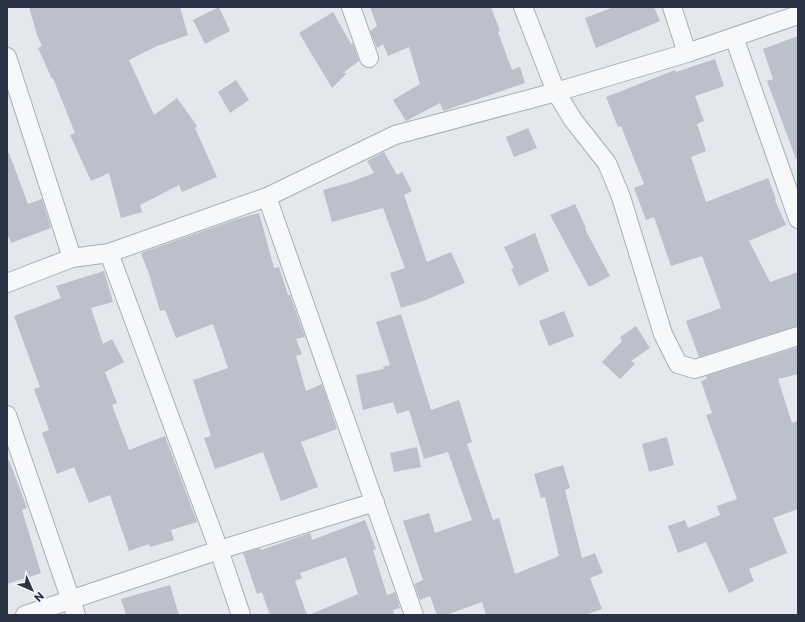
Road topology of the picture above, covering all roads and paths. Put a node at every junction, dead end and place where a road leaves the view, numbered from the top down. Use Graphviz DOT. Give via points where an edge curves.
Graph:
graph roads {
  1 [pos="351,7"];
  2 [pos="523,7"];
  3 [pos="672,7"];
  4 [pos="798,15"];
  5 [pos="734,37"];
  6 [pos="686,53"];
  7 [pos="7,57"];
  8 [pos="369,58"];
  9 [pos="556,92"];
  10 [pos="267,197"];
  11 [pos="798,219"];
  12 [pos="109,253"];
  13 [pos="72,258"];
  14 [pos="7,283"];
  15 [pos="798,336"];
  16 [pos="7,415"];
  17 [pos="375,502"];
  18 [pos="219,550"];
  19 [pos="73,608"];
  20 [pos="25,615"];
  21 [pos="241,615"];
  22 [pos="414,615"];
  1 -- 8 [label="street"];
  2 -- 9 [label="street"];
  3 -- 6 [label="street"];
  4 -- 5 [label="street"];
  5 -- 6 [label="street"];
  5 -- 11 [label="street"];
  6 -- 9 [label="street"];
  7 -- 13 [label="street"];
  9 -- 10 [label="street" via="395,135"];
  9 -- 15 [label="street" via="573,120 607,164 621,197 663,334 678,364 695,369"];
  10 -- 12 [label="street"];
  10 -- 17 [label="street"];
  12 -- 13 [label="street"];
  12 -- 18 [label="street"];
  13 -- 14 [label="street"];
  16 -- 19 [label="street"];
  17 -- 18 [label="street"];
  17 -- 22 [label="street"];
  18 -- 19 [label="street"];
  18 -- 21 [label="street"];
  19 -- 20 [label="street"];
}
